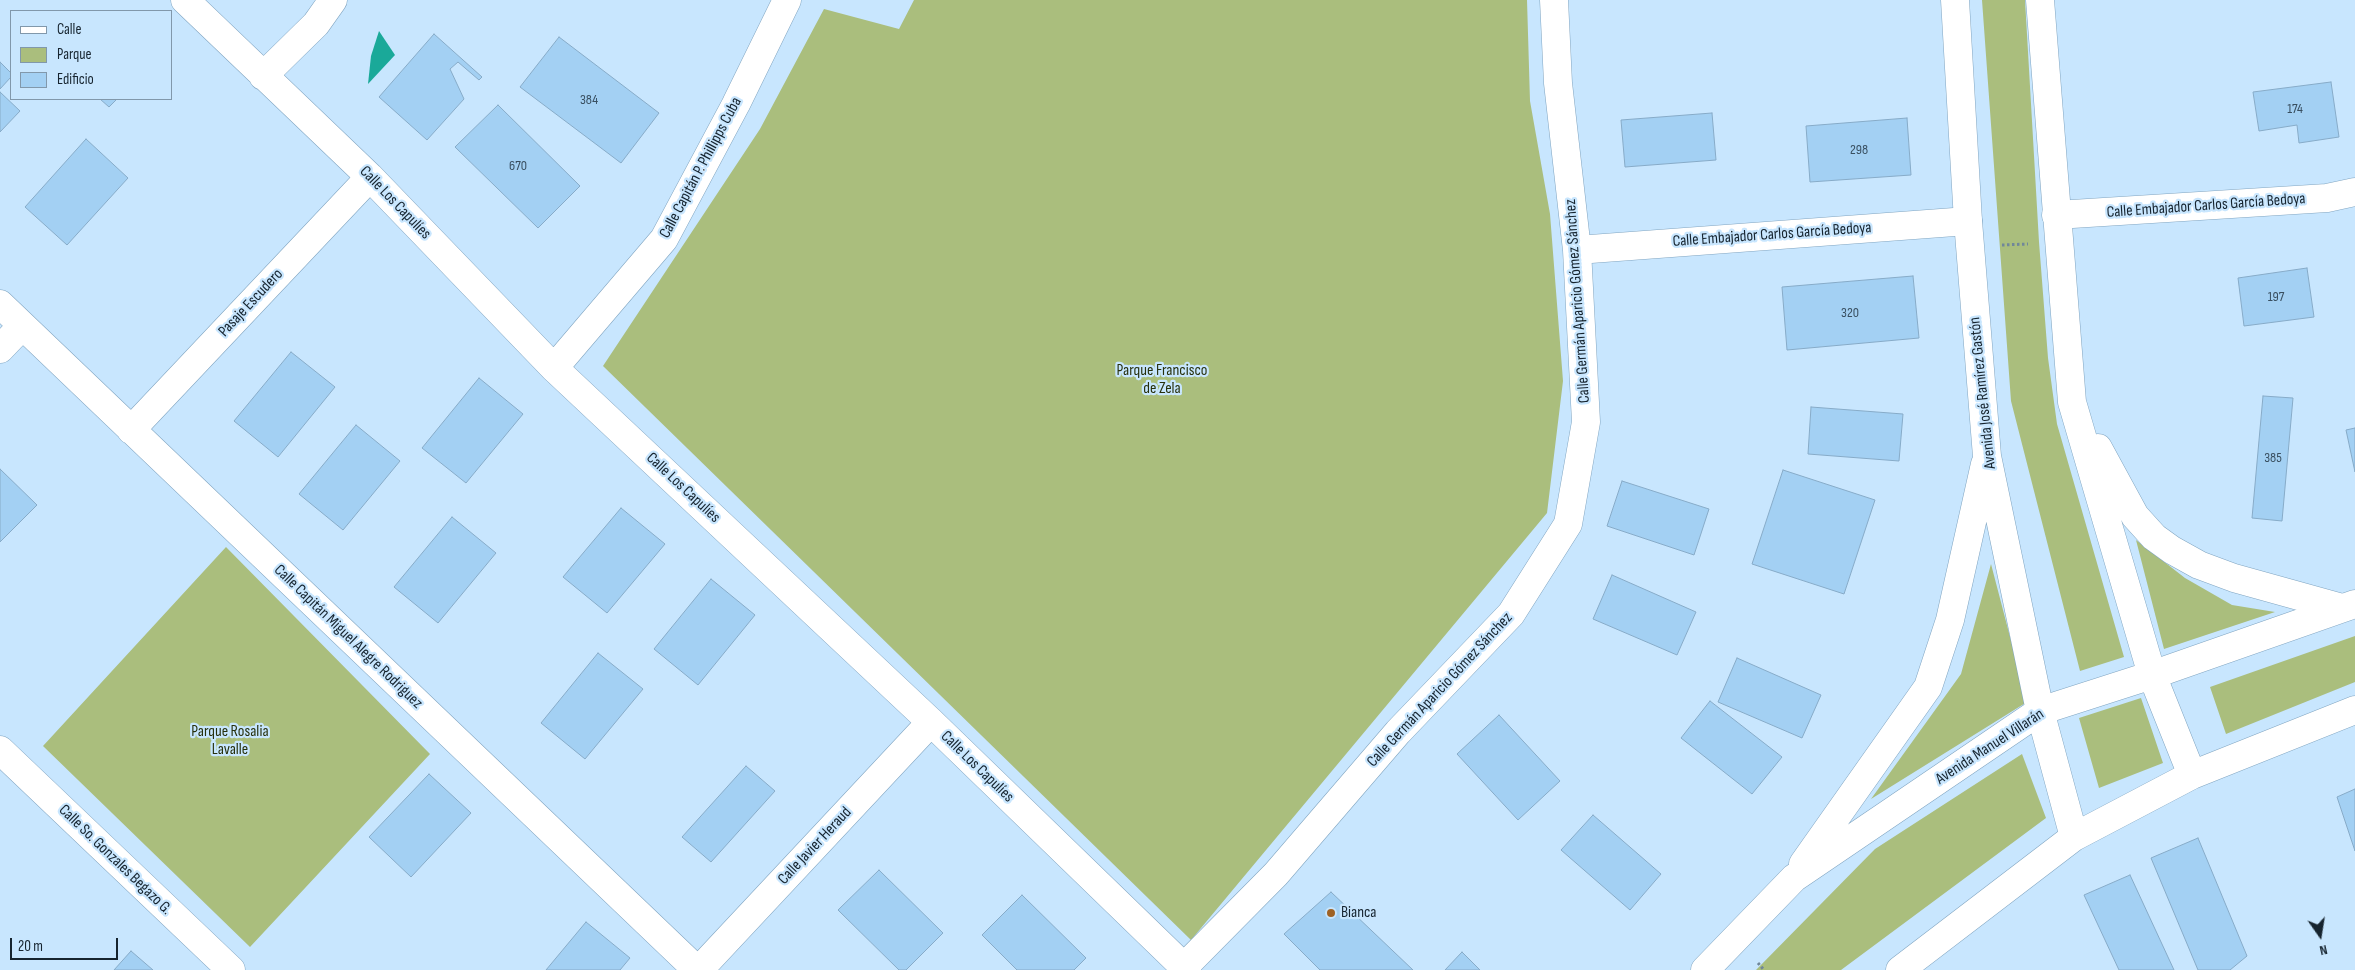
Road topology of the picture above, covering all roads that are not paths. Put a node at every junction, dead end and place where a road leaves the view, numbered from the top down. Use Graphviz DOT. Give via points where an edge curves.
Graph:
graph roads {
  1 [pos="185,0"];
  2 [pos="333,0"];
  3 [pos="787,0"];
  4 [pos="1554,0"];
  5 [pos="1955,0"];
  6 [pos="2040,0"];
  7 [pos="263,76"];
  8 [pos="370,177"];
  9 [pos="2355,192"];
  10 [pos="2056,216"];
  11 [pos="1969,234"];
  12 [pos="1577,250"];
  13 [pos="0,304"];
  14 [pos="22,326"];
  15 [pos="0,349"];
  16 [pos="554,368"];
  17 [pos="2072,402"];
  18 [pos="131,430"];
  19 [pos="1987,456"];
  20 [pos="2349,606"];
  21 [pos="2152,676"];
  22 [pos="2355,710"];
  23 [pos="2040,711"];
  24 [pos="931,722"];
  25 [pos="0,750"];
  26 [pos="2192,775"];
  27 [pos="2074,837"];
  28 [pos="1794,878"];
  29 [pos="1184,969"];
  30 [pos="231,970"];
  31 [pos="698,970"];
  32 [pos="1705,970"];
  33 [pos="1900,970"];
  1 -- 7 [label="street, Calle Los Capulíes"];
  2 -- 7 [label="street" via="316,24"];
  3 -- 16 [label="street, Calle Capitán P. Phillipps Cuba" via="664,239"];
  4 -- 12 [label="street, Calle Germán Aparicio Gómez Sánchez" via="1558,83"];
  5 -- 11 [label="street, Avenida José Ramírez Gastón"];
  6 -- 10 [label="street"];
  7 -- 8 [label="street, Calle Los Capulíes"];
  8 -- 16 [label="street, Calle Los Capulíes"];
  8 -- 18 [label="street, Pasaje Escudero"];
  9 -- 10 [label="street, Calle Embajador Carlos García Bedoya" via="2327,198"];
  10 -- 17 [label="street"];
  11 -- 12 [label="street, Calle Embajador Carlos García Bedoya"];
  11 -- 19 [label="street, Avenida José Ramírez Gastón"];
  12 -- 29 [label="street, Calle Germán Aparicio Gómez Sánchez" via="1586,422 1568,524 1511,614 1398,732 1276,874"];
  13 -- 14 [label="street, Calle Capitán Miguel Alegre Rodriguez"];
  14 -- 15 [label="street"];
  14 -- 18 [label="street, Calle Capitán Miguel Alegre Rodriguez"];
  16 -- 24 [label="street, Calle Los Capulíes"];
  17 -- 20 [label="street" via="2135,516 2154,537 2199,565 2234,578"];
  17 -- 21 [label="street"];
  18 -- 31 [label="street, Calle Capitán Miguel Alegre Rodriguez"];
  19 -- 23 [label="street, Avenida José Ramírez Gastón"];
  19 -- 28 [label="street" via="1950,620 1928,687"];
  20 -- 21 [label="street, Avenida Manuel Villarán"];
  21 -- 23 [label="street, Avenida Manuel Villarán"];
  21 -- 26 [label="street"];
  22 -- 26 [label="street"];
  23 -- 27 [label="street, Avenida José Ramírez Gastón"];
  23 -- 28 [label="street, Avenida Manuel Villarán"];
  24 -- 29 [label="street, Calle Los Capulíes"];
  24 -- 31 [label="street, Calle Javier Heraud"];
  25 -- 30 [label="street, Calle So. Gonzales Begazo G."];
  26 -- 27 [label="street"];
  27 -- 33 [label="street"];
  28 -- 32 [label="street, Avenida Manuel Villarán"];
}
